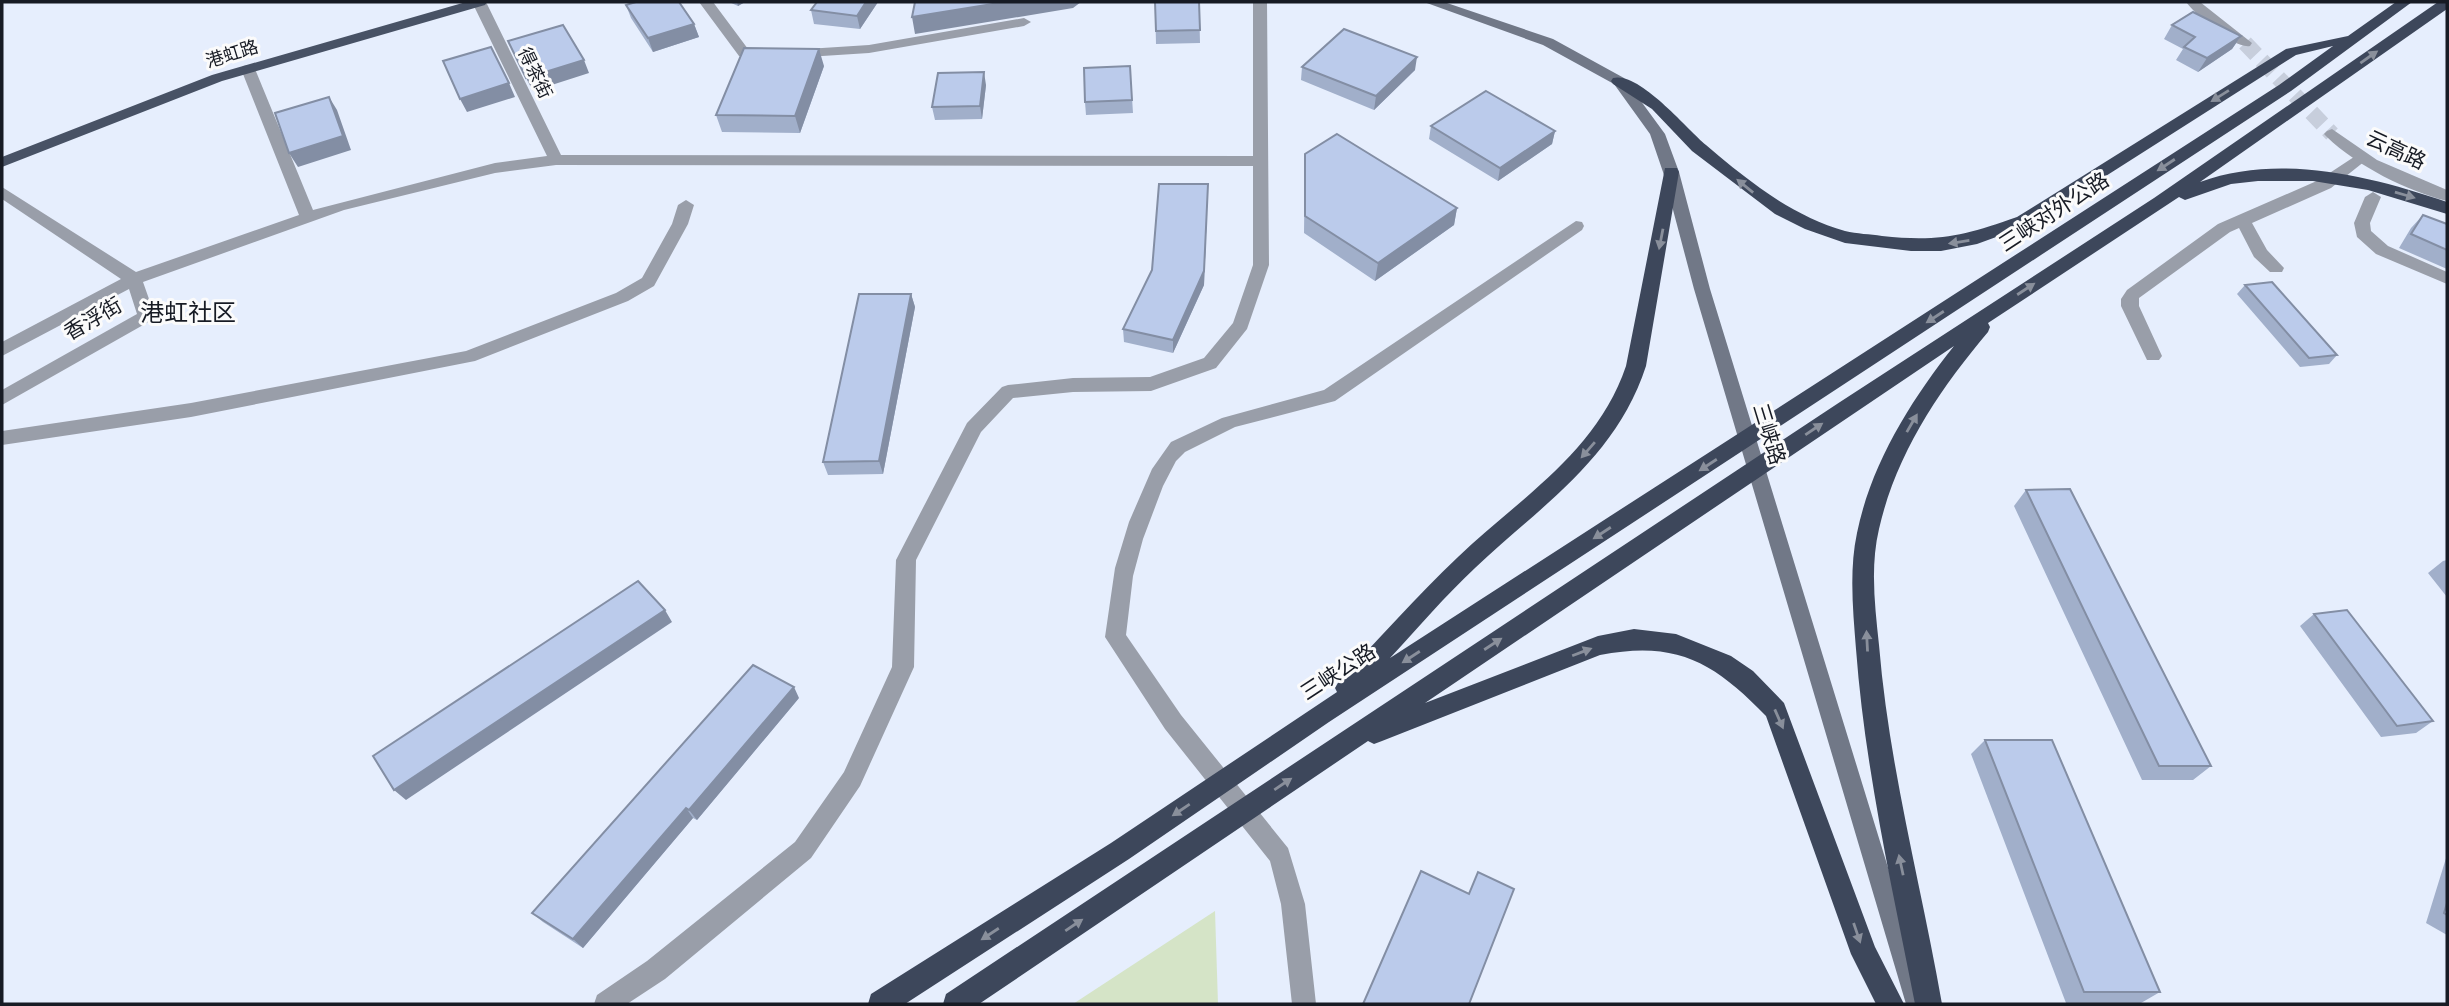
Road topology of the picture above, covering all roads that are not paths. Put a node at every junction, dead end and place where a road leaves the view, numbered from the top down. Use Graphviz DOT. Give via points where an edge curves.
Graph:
graph roads {
  1 [pos="480,2"];
  2 [pos="706,2"];
  3 [pos="1260,2"];
  4 [pos="1431,2"];
  5 [pos="2193,2"];
  6 [pos="2405,2"];
  7 [pos="2447,2"];
  8 [pos="1024,22"];
  9 [pos="2359,35"];
  10 [pos="2245,43"];
  11 [pos="248,69"];
  12 [pos="1619,81"];
  13 [pos="2332,134"];
  14 [pos="2360,159"];
  15 [pos="556,160"];
  16 [pos="1261,161"];
  17 [pos="2,162"];
  18 [pos="1671,172"];
  19 [pos="2,192"];
  20 [pos="2447,196"];
  21 [pos="2373,197"];
  22 [pos="2160,202"];
  23 [pos="686,205"];
  24 [pos="2447,208"];
  25 [pos="308,218"];
  26 [pos="2243,220"];
  27 [pos="1576,226"];
  28 [pos="2276,268"];
  29 [pos="2447,278"];
  30 [pos="134,279"];
  31 [pos="2000,306"];
  32 [pos="2,350"];
  33 [pos="2153,356"];
  34 [pos="1827,388"];
  35 [pos="2,398"];
  36 [pos="2,438"];
  37 [pos="1321,715"];
  38 [pos="1336,748"];
  39 [pos="606,1004"];
  40 [pos="881,1004"];
  41 [pos="956,1004"];
  42 [pos="1304,1004"];
  43 [pos="1891,1004"];
  44 [pos="1918,1004"];
  45 [pos="1929,1004"];
  1 -- 11 [label="highway, 港虹路"];
  1 -- 15 [label="street, 得茶街"];
  2 -- 8 [label="street" via="744,52 869,49"];
  3 -- 16 [label="street"];
  4 -- 12 [label="main road, 三峡路" via="1548,42"];
  5 -- 10 [label="street"];
  6 -- 9 [label="highway, 三峡对外公路"];
  22 -- 7 [label="highway, one-way"];
  9 -- 12 [label="highway, one-way" via="2291,52 2023,221 1971,240 1941,245 1845,237 1781,210 1698,147 1658,106"];
  9 -- 34 [label="highway, 三峡对外公路, one-way"];
  11 -- 17 [label="highway, 港虹路"];
  11 -- 25 [label="street"];
  12 -- 18 [label="main road, 三峡路" via="1657,134"];
  13 -- 14 [label="street, 云高路"];
  14 -- 20 [label="street, 云高路"];
  14 -- 26 [label="street" via="2325,184"];
  15 -- 16 [label="street"];
  15 -- 25 [label="street" via="495,168"];
  16 -- 39 [label="street" via="1261,265 1241,325 1210,363 1151,384 1008,392 982,419 906,560 903,667 852,779 803,849 656,970"];
  18 -- 37 [label="highway, one-way" via="1628,393 1598,439 1564,478 1466,564"];
  18 -- 44 [label="main road, 三峡路" via="1702,289"];
  19 -- 30 [label="street, 香浮街"];
  21 -- 29 [label="street" via="2362,223 2363,233 2382,250"];
  22 -- 24 [label="highway, one-way" via="2229,179 2316,175 2366,183"];
  31 -- 22 [label="highway, one-way"];
  23 -- 36 [label="street" via="648,282 622,297 469,357 191,410"];
  25 -- 30 [label="street"];
  26 -- 28 [label="street" via="2260,253"];
  26 -- 33 [label="street" via="2224,228 2129,299"];
  27 -- 42 [label="street" via="1329,396 1294,402 1177,447 1155,480 1125,569 1115,637 1173,722 1280,856 1293,904"];
  30 -- 32 [label="street"];
  30 -- 35 [label="street, 香浮街" via="146,316"];
  38 -- 31 [label="highway, one-way"];
  45 -- 31 [label="highway, one-way" via="1878,756 1869,682 1864,558 1870,520 1912,421 1946,367"];
  34 -- 37 [label="highway, 三峡公路, one-way"];
  37 -- 40 [label="highway, 三峡公路, one-way"];
  41 -- 38 [label="highway, one-way"];
  38 -- 43 [label="highway, one-way" via="1598,646 1634,639 1676,644 1723,663 1776,710 1864,954"];
}
